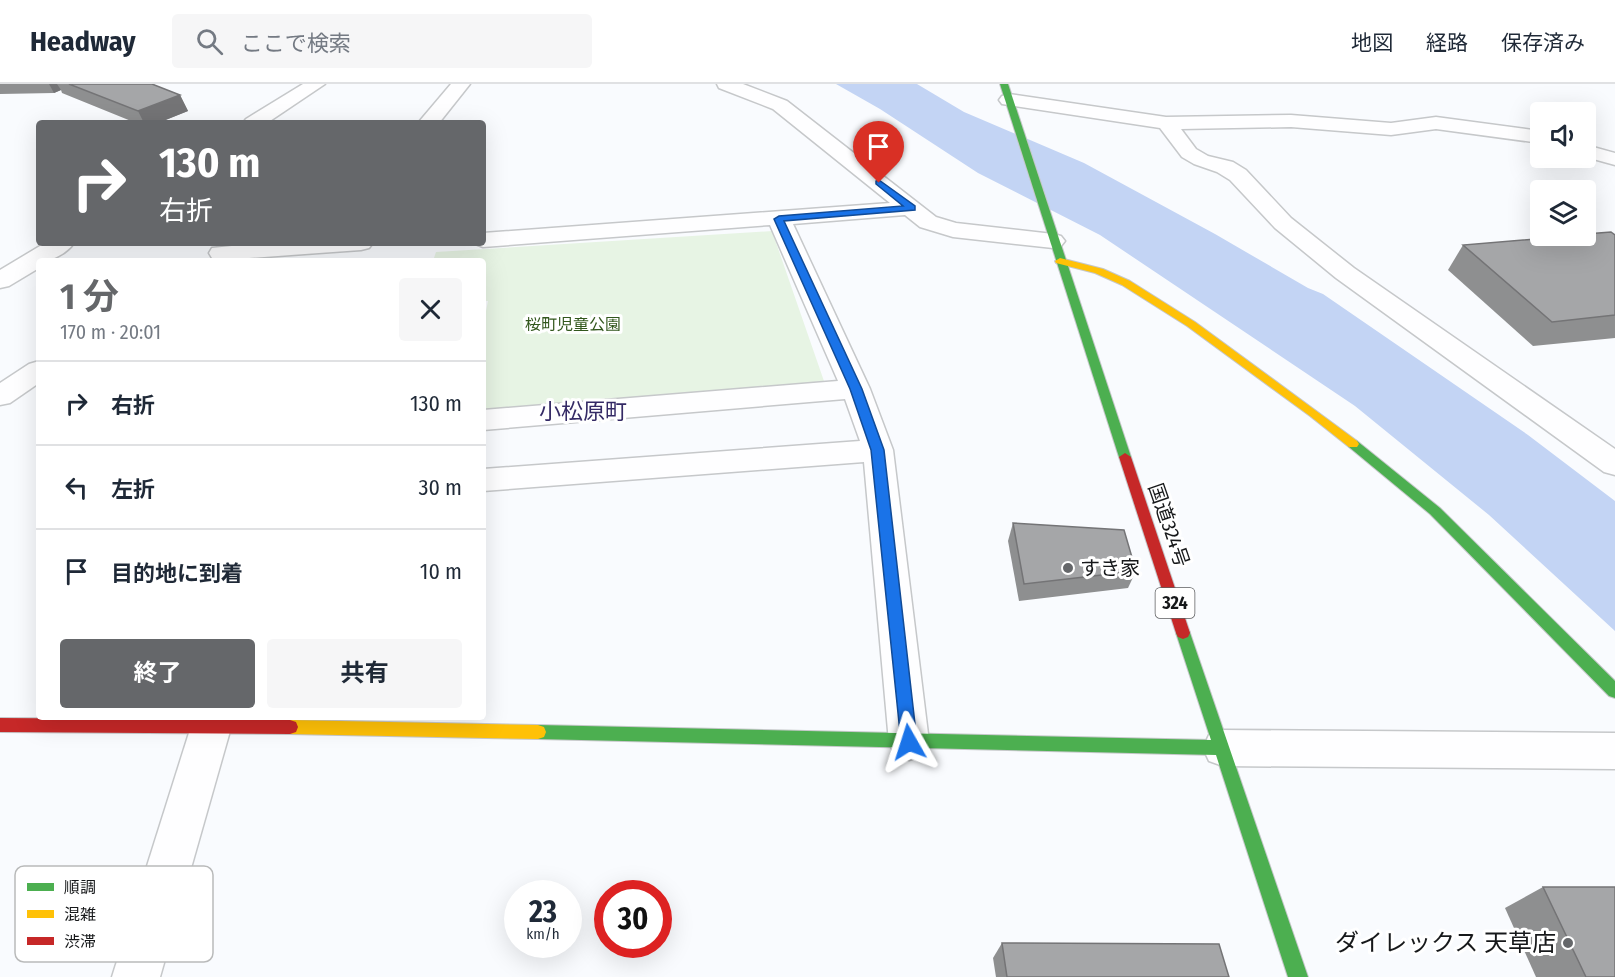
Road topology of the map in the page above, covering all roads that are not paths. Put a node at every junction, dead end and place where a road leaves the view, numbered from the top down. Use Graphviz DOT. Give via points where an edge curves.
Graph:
graph roads {
  1 [pos="316,84"];
  2 [pos="461,84"];
  3 [pos="726,84"];
  4 [pos="1006,92"];
  5 [pos="258,120"];
  6 [pos="431,120"];
  7 [pos="1166,123"];
  8 [pos="1530,135"];
  9 [pos="1596,154"];
  10 [pos="1615,159"];
  11 [pos="911,208"];
  12 [pos="779,219"];
  13 [pos="486,240"];
  14 [pos="1054,244"];
  15 [pos="57,246"];
  16 [pos="315,246"];
  17 [pos="222,252"];
  18 [pos="0,254"];
  19 [pos="38,258"];
  20 [pos="36,259"];
  21 [pos="28,264"];
  22 [pos="0,281"];
  23 [pos="36,372"];
  24 [pos="856,389"];
  25 [pos="0,396"];
  26 [pos="486,420"];
  27 [pos="878,450"];
  28 [pos="1615,464"];
  29 [pos="486,480"];
  30 [pos="1615,691"];
  31 [pos="212,721"];
  32 [pos="0,725"];
  33 [pos="909,742"];
  34 [pos="1223,748"];
  35 [pos="1615,751"];
  36 [pos="169,866"];
  37 [pos="140,962"];
  38 [pos="136,977"];
  39 [pos="1298,977"];
  1 -- 5 [label="street"];
  2 -- 6 [label="street"];
  3 -- 11 [label="street" via="780,105"];
  4 -- 7 [label="street"];
  4 -- 14 [label="main road, 国道324号 / 324"];
  7 -- 8 [label="street" via="1291,121 1391,129 1436,123"];
  7 -- 28 [label="street" via="1189,153 1238,175 1283,223 1346,273"];
  9 -- 10 [label="street"];
  11 -- 12 [label="street"];
  11 -- 14 [label="street" via="928,222 953,231"];
  12 -- 13 [label="street"];
  12 -- 24 [label="street"];
  14 -- 30 [label="main road" via="1191,324 1314,412 1435,511"];
  14 -- 34 [label="main road, 国道324号 / 324"];
  15 -- 19 [label="street"];
  16 -- 17 [label="street"];
  18 -- 21 [label="street"];
  20 -- 21 [label="street"];
  21 -- 22 [label="street"];
  23 -- 25 [label="street"];
  24 -- 26 [label="street"];
  24 -- 27 [label="street"];
  27 -- 29 [label="street"];
  27 -- 33 [label="street"];
  31 -- 32 [label="main road"];
  31 -- 33 [label="main road"];
  31 -- 36 [label="street"];
  33 -- 34 [label="main road"];
  34 -- 35 [label="street"];
  34 -- 39 [label="main road, 国道324号 / 324"];
  37 -- 38 [label="street"];
}
